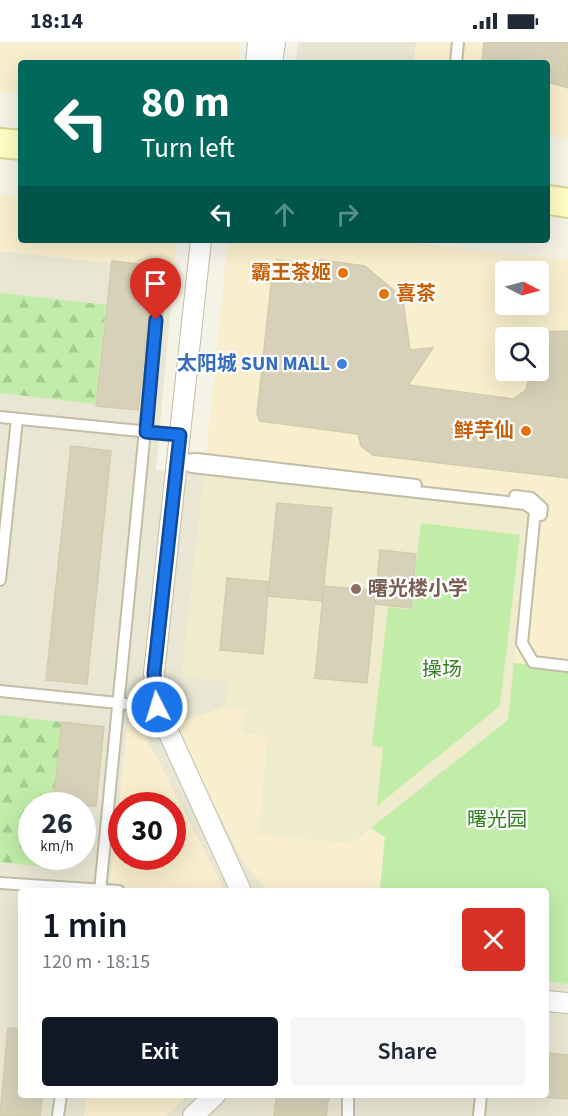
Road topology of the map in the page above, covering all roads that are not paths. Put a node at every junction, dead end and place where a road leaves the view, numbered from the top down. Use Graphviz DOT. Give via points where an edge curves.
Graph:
graph roads {
  1 [pos="258,42"];
  2 [pos="274,42"];
  3 [pos="458,42"];
  4 [pos="256,60"];
  5 [pos="272,60"];
  6 [pos="456,60"];
  7 [pos="0,143"];
  8 [pos="18,146"];
  9 [pos="550,200"];
  10 [pos="568,203"];
  11 [pos="201,243"];
  12 [pos="160,276"];
  13 [pos="0,417"];
  14 [pos="17,419"];
  15 [pos="146,432"];
  16 [pos="180,435"];
  17 [pos="177,461"];
  18 [pos="0,580"];
  19 [pos="568,658"];
  20 [pos="568,666"];
  21 [pos="0,691"];
  22 [pos="120,702"];
  23 [pos="157,707"];
  24 [pos="0,883"];
  25 [pos="72,888"];
  26 [pos="101,888"];
  27 [pos="240,888"];
  28 [pos="549,1001"];
  29 [pos="568,1003"];
  30 [pos="60,1098"];
  31 [pos="212,1098"];
  32 [pos="348,1098"];
  33 [pos="481,1098"];
  34 [pos="58,1116"];
  35 [pos="193,1116"];
  36 [pos="348,1116"];
  37 [pos="478,1116"];
  1 -- 4 [label="street"];
  2 -- 5 [label="street"];
  3 -- 6 [label="lane"];
  7 -- 8 [label="main road"];
  9 -- 10 [label="main road"];
  11 -- 16 [label="street"];
  12 -- 15 [label="lane"];
  13 -- 14 [label="lane"];
  14 -- 15 [label="lane"];
  14 -- 18 [label="lane"];
  15 -- 16 [label="lane"];
  15 -- 22 [label="lane"];
  16 -- 17 [label="street"];
  17 -- 19 [label="lane" via="197,459 531,498 542,508 529,642 536,655"];
  17 -- 20 [label="lane" via="192,467 525,504 535,511 522,643 533,662"];
  17 -- 23 [label="street" via="154,673"];
  21 -- 22 [label="lane"];
  22 -- 23 [label="lane"];
  22 -- 26 [label="lane"];
  23 -- 27 [label="street"];
  24 -- 25 [label="lane"];
  28 -- 29 [label="street"];
  30 -- 34 [label="lane"];
  31 -- 35 [label="street"];
  32 -- 36 [label="lane"];
  33 -- 37 [label="lane"];
}
